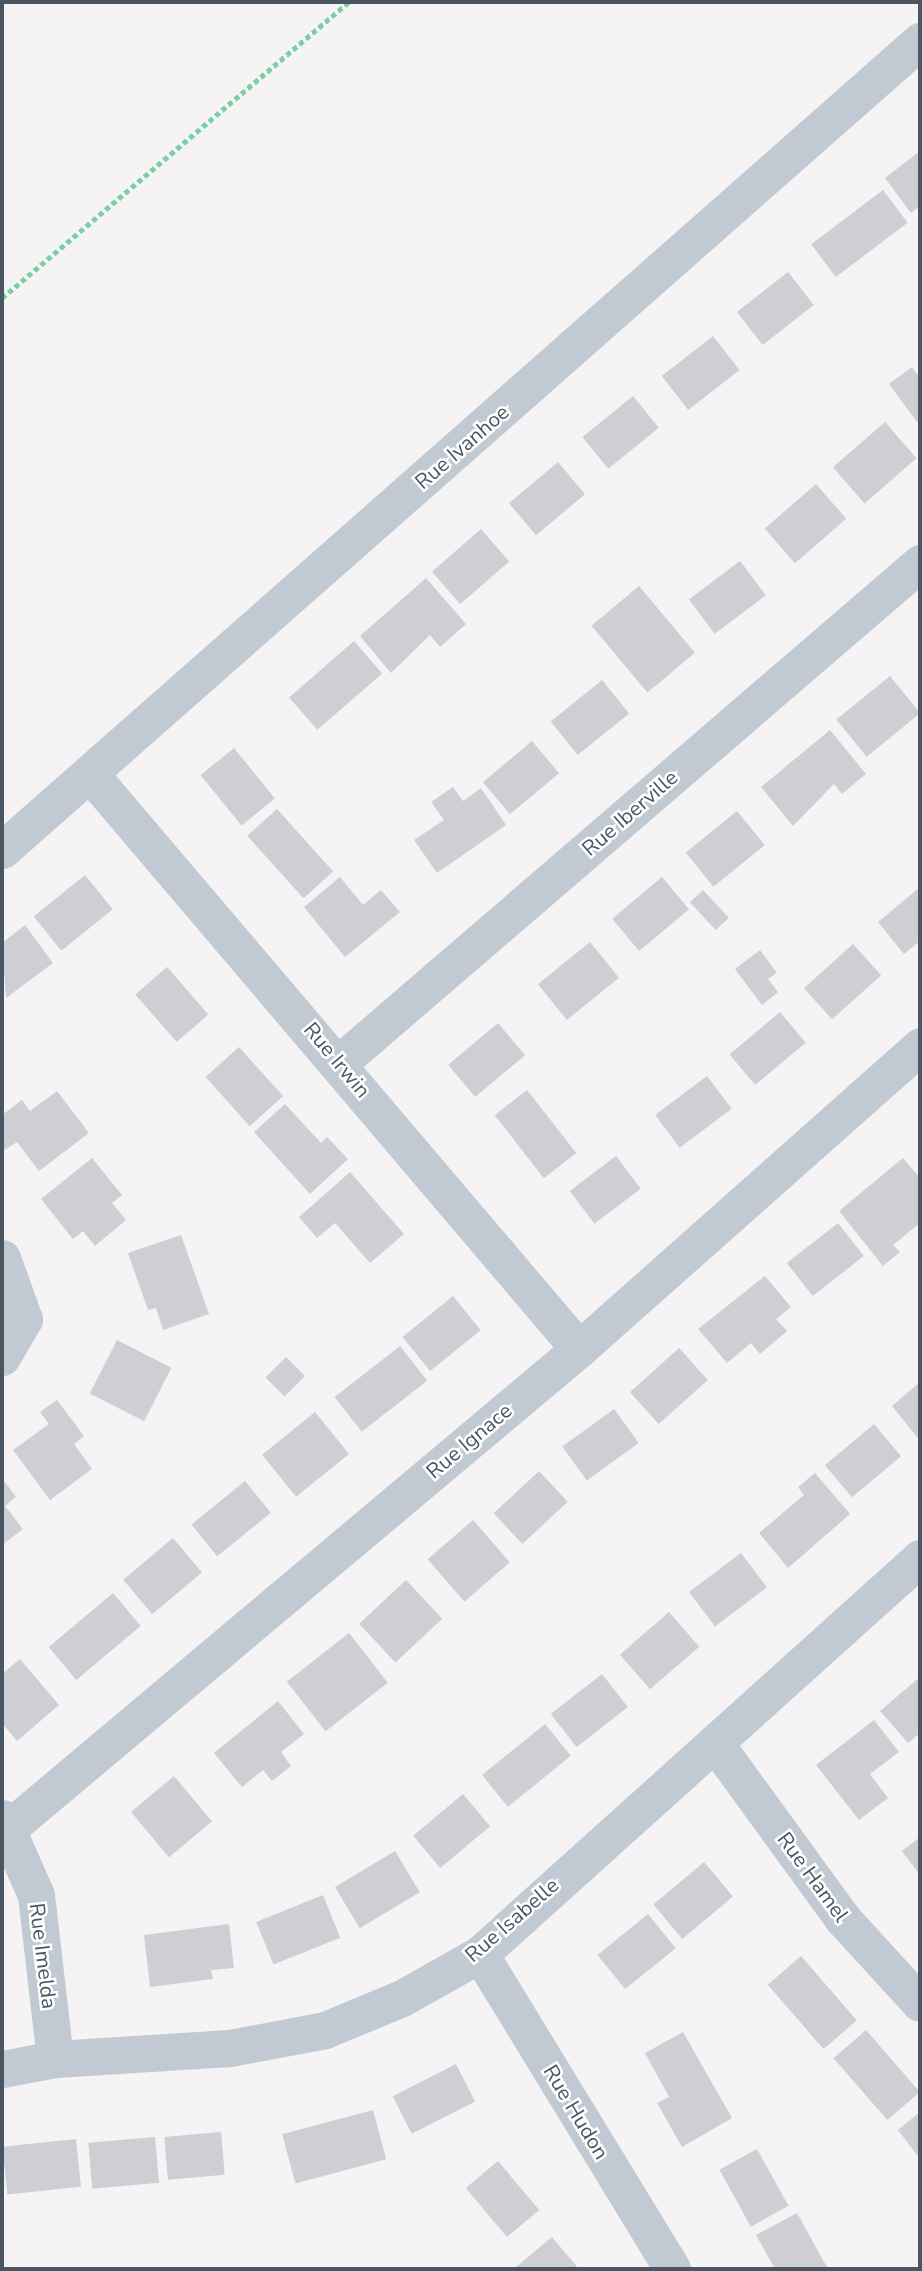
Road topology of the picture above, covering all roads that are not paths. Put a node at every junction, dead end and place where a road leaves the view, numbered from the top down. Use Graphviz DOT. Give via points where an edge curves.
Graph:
graph roads {
  1 [pos="920,41"];
  2 [pos="920,563"];
  3 [pos="91,775"];
  4 [pos="2,850"];
  5 [pos="920,1046"];
  6 [pos="339,1063"];
  7 [pos="2,1258"];
  8 [pos="579,1349"];
  9 [pos="2,1357"];
  10 [pos="920,1558"];
  11 [pos="715,1743"];
  12 [pos="6,1823"];
  13 [pos="480,1954"];
  14 [pos="920,2003"];
  15 [pos="55,2059"];
  16 [pos="2,2070"];
  17 [pos="673,2269"];
  1 -- 3 [label="street, Rue Ivanhoe"];
  2 -- 6 [label="street, Rue Iberville"];
  3 -- 4 [label="street, Rue Ivanhoe"];
  3 -- 6 [label="street, Rue Irwin"];
  5 -- 8 [label="street, Rue Ignace"];
  6 -- 8 [label="street, Rue Irwin"];
  7 -- 9 [label="street" via="24,1319"];
  8 -- 12 [label="street, Rue Ignace"];
  10 -- 11 [label="street, Rue Isabelle"];
  11 -- 13 [label="street, Rue Isabelle"];
  11 -- 14 [label="street, Rue Hamel" via="842,1918"];
  12 -- 15 [label="street, Rue Imelda" via="36,1895"];
  13 -- 15 [label="street, Rue Isabelle" via="402,1998 325,2030 230,2048"];
  13 -- 17 [label="street, Rue Hudon"];
  15 -- 16 [label="street, Rue Isabelle"];
}
